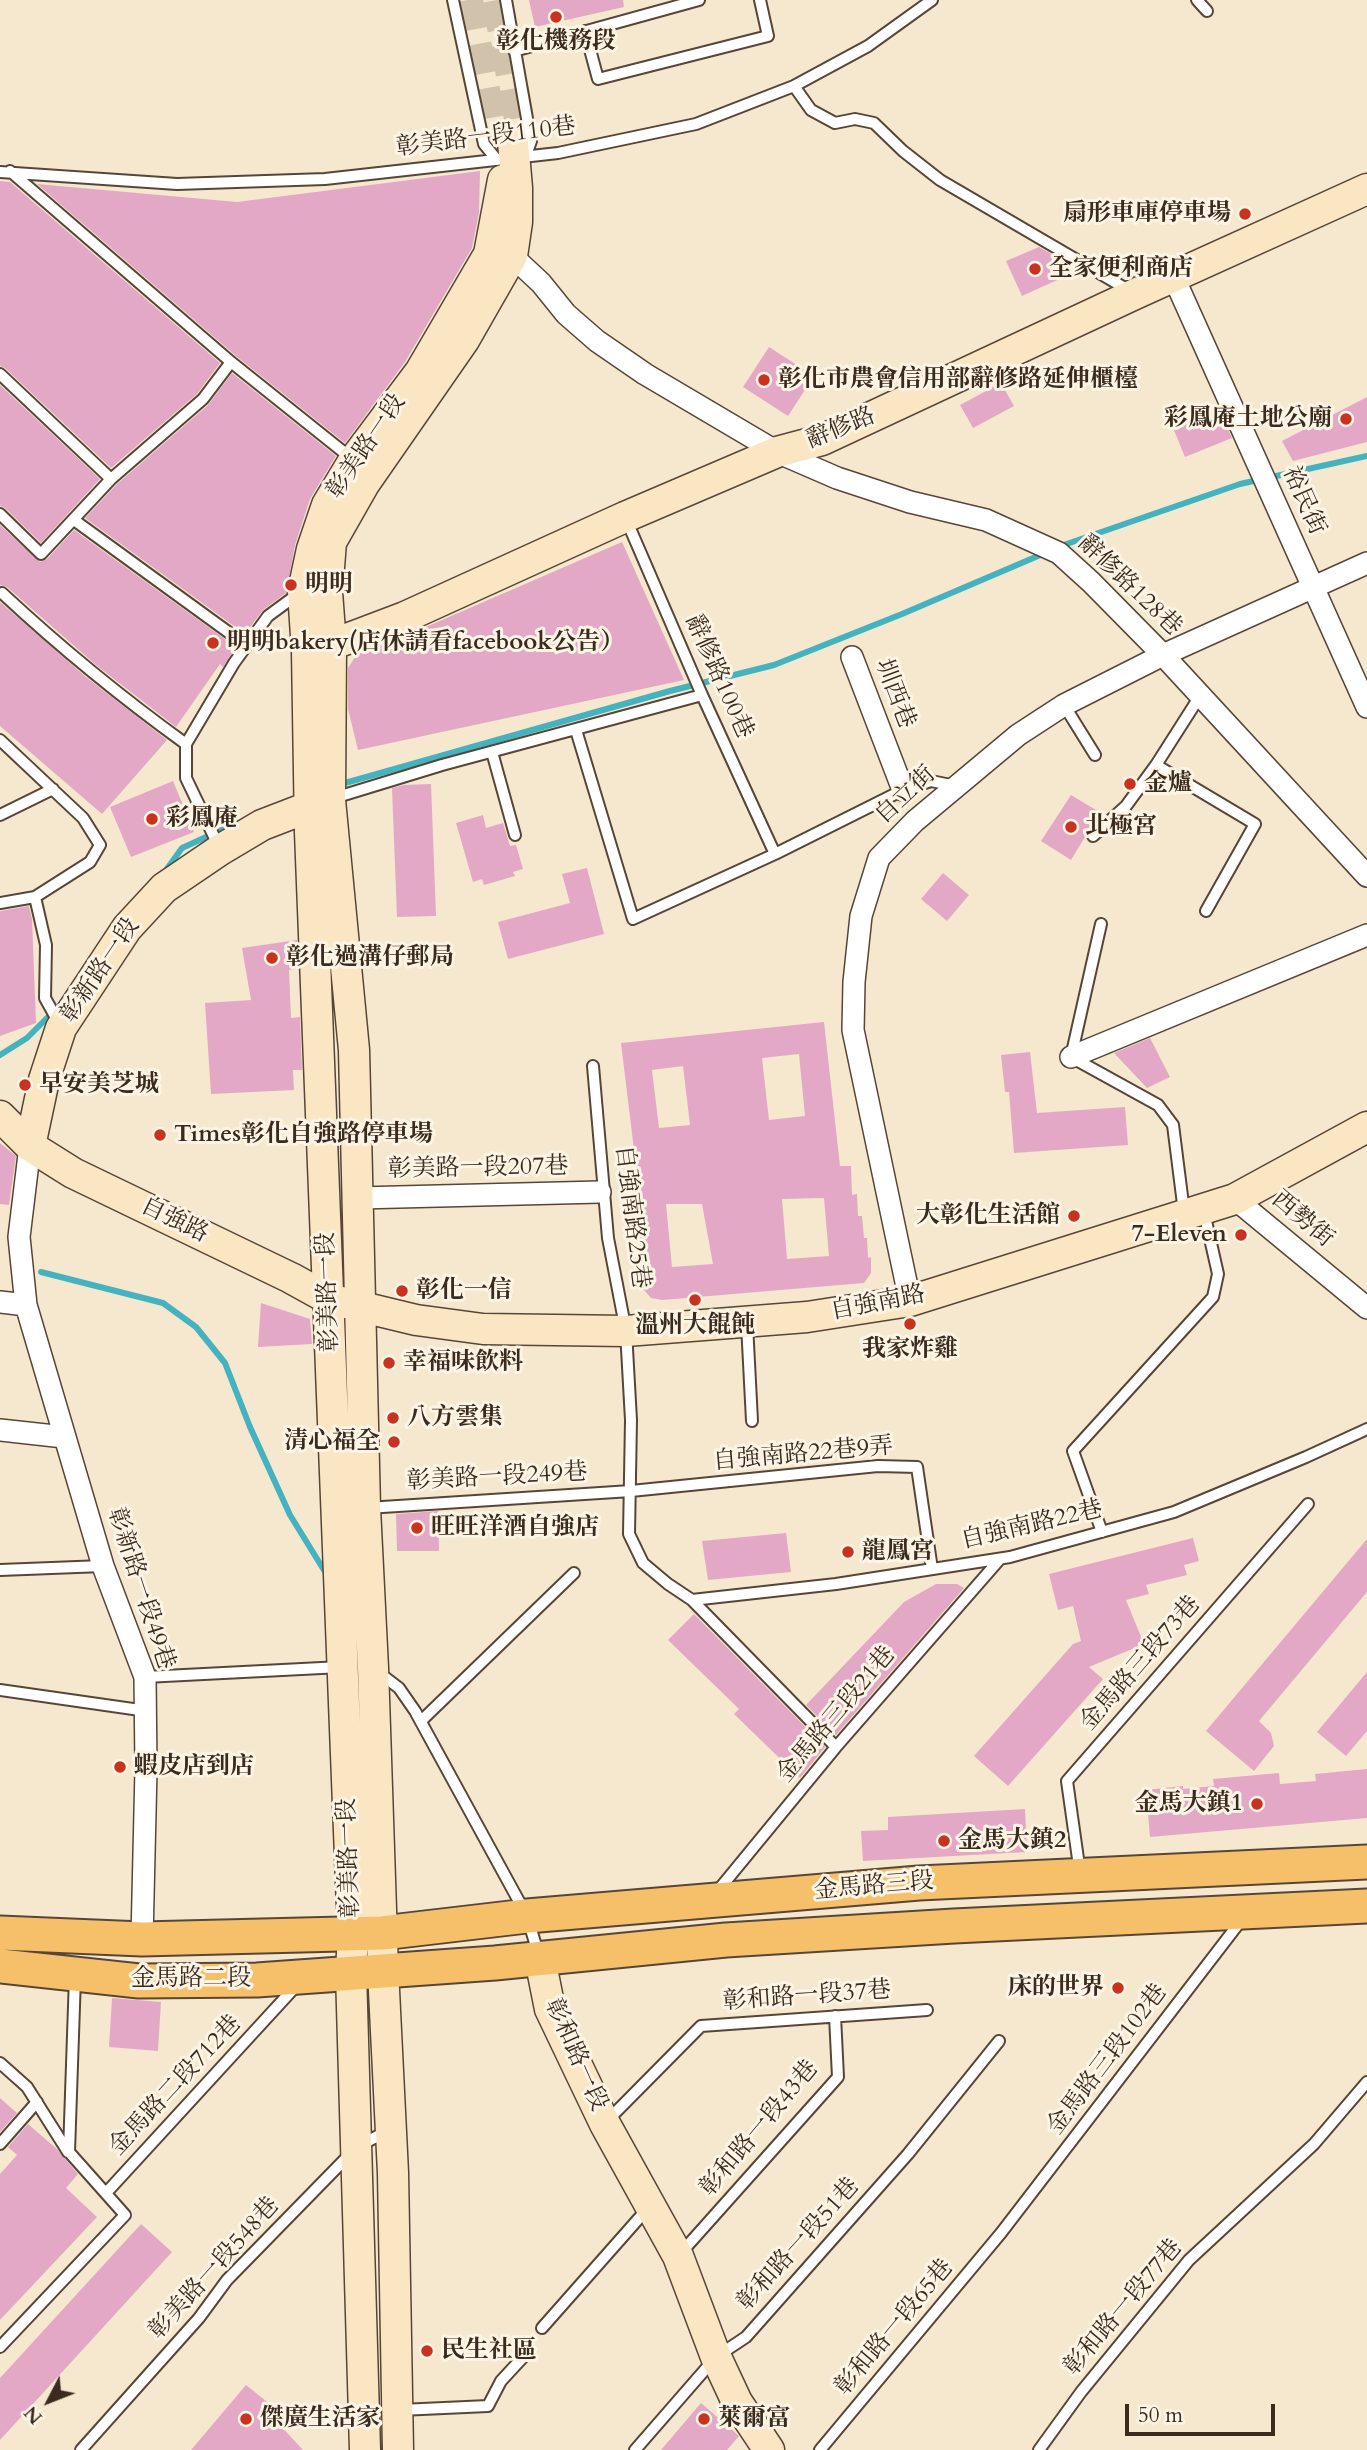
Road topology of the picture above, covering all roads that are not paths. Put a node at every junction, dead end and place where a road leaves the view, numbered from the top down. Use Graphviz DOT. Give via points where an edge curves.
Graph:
graph roads {
  1 [pos="453,0"];
  2 [pos="506,0"];
  3 [pos="699,0"];
  4 [pos="760,0"];
  5 [pos="932,0"];
  6 [pos="1197,0"];
  7 [pos="1207,11"];
  8 [pos="584,31"];
  9 [pos="514,51"];
  10 [pos="794,86"];
  11 [pos="509,156"];
  12 [pos="4,170"];
  13 [pos="1367,189"];
  14 [pos="500,255"];
  15 [pos="1174,278"];
  16 [pos="1135,294"];
  17 [pos="231,362"];
  18 [pos="0,374"];
  19 [pos="777,452"];
  20 [pos="354,460"];
  21 [pos="111,479"];
  22 [pos="0,514"];
  23 [pos="625,517"];
  24 [pos="74,520"];
  25 [pos="1367,563"];
  26 [pos="1313,587"];
  27 [pos="303,591"];
  28 [pos="2,593"];
  29 [pos="246,645"];
  30 [pos="319,648"];
  31 [pos="1163,655"];
  32 [pos="852,657"];
  33 [pos="702,695"];
  34 [pos="1200,696"];
  35 [pos="1065,705"];
  36 [pos="1367,707"];
  37 [pos="576,730"];
  38 [pos="0,740"];
  39 [pos="186,744"];
  40 [pos="492,752"];
  41 [pos="1095,755"];
  42 [pos="1156,765"];
  43 [pos="956,786"];
  44 [pos="53,789"];
  45 [pos="903,790"];
  46 [pos="319,803"];
  47 [pos="0,815"];
  48 [pos="515,835"];
  49 [pos="1093,836"];
  50 [pos="217,842"];
  51 [pos="775,854"];
  52 [pos="1367,876"];
  53 [pos="35,897"];
  54 [pos="0,903"];
  55 [pos="1206,911"];
  56 [pos="1101,924"];
  57 [pos="1367,935"];
  58 [pos="61,1028"];
  59 [pos="1071,1057"];
  60 [pos="593,1066"];
  61 [pos="0,1116"];
  62 [pos="1367,1126"];
  63 [pos="30,1146"];
  64 [pos="600,1192"];
  65 [pos="358,1198"];
  66 [pos="1235,1199"];
  67 [pos="1194,1212"];
  68 [pos="330,1300"];
  69 [pos="910,1301"];
  70 [pos="0,1302"];
  71 [pos="26,1305"];
  72 [pos="360,1306"];
  73 [pos="1367,1308"];
  74 [pos="747,1322"];
  75 [pos="626,1331"];
  76 [pos="752,1421"];
  77 [pos="1367,1429"];
  78 [pos="0,1430"];
  79 [pos="64,1437"];
  80 [pos="631,1491"];
  81 [pos="1308,1504"];
  82 [pos="365,1508"];
  83 [pos="1102,1532"];
  84 [pos="1000,1559"];
  85 [pos="103,1566"];
  86 [pos="932,1569"];
  87 [pos="0,1570"];
  88 [pos="574,1573"];
  89 [pos="692,1600"];
  90 [pos="342,1667"];
  91 [pos="373,1668"];
  92 [pos="145,1677"];
  93 [pos="0,1690"];
  94 [pos="147,1711"];
  95 [pos="421,1721"];
  96 [pos="836,1747"];
  97 [pos="1367,1862"];
  98 [pos="1080,1874"];
  99 [pos="710,1901"];
  100 [pos="1367,1906"];
  101 [pos="1248,1912"];
  102 [pos="527,1916"];
  103 [pos="0,1933"];
  104 [pos="368,1933"];
  105 [pos="142,1939"];
  106 [pos="540,1959"];
  107 [pos="0,1966"];
  108 [pos="367,1972"];
  109 [pos="76,1974"];
  110 [pos="305,1976"];
  111 [pos="927,2010"];
  112 [pos="835,2016"];
  113 [pos="999,2041"];
  114 [pos="0,2063"];
  115 [pos="1367,2082"];
  116 [pos="37,2102"];
  117 [pos="605,2124"];
  118 [pos="391,2128"];
  119 [pos="0,2144"];
  120 [pos="357,2147"];
  121 [pos="69,2152"];
  122 [pos="106,2193"];
  123 [pos="650,2206"];
  124 [pos="1002,2233"];
  125 [pos="678,2256"];
  126 [pos="541,2328"];
  127 [pos="0,2347"];
  128 [pos="525,2355"];
  129 [pos="716,2357"];
  130 [pos="397,2410"];
  131 [pos="81,2450"];
  132 [pos="365,2450"];
  133 [pos="398,2450"];
  134 [pos="635,2450"];
  135 [pos="769,2450"];
  136 [pos="820,2450"];
  137 [pos="1039,2450"];
  1 -- 11 [label="lane"];
  2 -- 9 [label="lane"];
  3 -- 8 [label="lane"];
  4 -- 8 [label="lane" via="768,36 598,79"];
  5 -- 10 [label="lane, 彰美路一段110巷" via="868,46"];
  6 -- 7 [label="lane"];
  8 -- 9 [label="lane"];
  9 -- 11 [label="lane"];
  10 -- 11 [label="lane, 彰美路一段110巷" via="696,124"];
  10 -- 16 [label="lane" via="811,110 835,123 856,119 874,123 940,180"];
  11 -- 12 [label="lane, 彰美路一段110巷" via="325,179 177,184"];
  11 -- 14 [label="street, 彰美路一段" via="517,222"];
  12 -- 17 [label="lane, 彰美路一段110巷"];
  13 -- 15 [label="street, 辭修路"];
  14 -- 19 [label="street, 辭修路128巷" via="541,283 566,314 597,341"];
  14 -- 20 [label="street, 彰美路一段"];
  14 -- 30 [label="street, 彰美路一段" via="464,340 364,484 331,542"];
  15 -- 16 [label="street, 辭修路"];
  15 -- 26 [label="street, 裕民街"];
  16 -- 19 [label="street, 辭修路" via="822,440"];
  17 -- 20 [label="lane, 彰美路一段110巷"];
  17 -- 21 [label="lane" via="203,398"];
  18 -- 21 [label="lane"];
  19 -- 23 [label="street, 辭修路"];
  19 -- 31 [label="street, 辭修路128巷" via="910,502 986,520 1059,553"];
  20 -- 27 [label="street, 彰美路一段" via="327,505"];
  21 -- 24 [label="lane"];
  22 -- 24 [label="lane" via="41,554"];
  23 -- 30 [label="street, 辭修路" via="405,617"];
  23 -- 33 [label="lane, 辭修路100巷"];
  24 -- 29 [label="lane"];
  25 -- 26 [label="street, 自立街"];
  26 -- 31 [label="street, 自立街"];
  26 -- 36 [label="street, 裕民街"];
  27 -- 29 [label="lane" via="268,616"];
  27 -- 30 [label="street, 彰美路一段"];
  28 -- 39 [label="lane" via="130,704"];
  29 -- 39 [label="lane"];
  30 -- 46 [label="street, 彰美路一段"];
  31 -- 34 [label="street, 辭修路128巷"];
  31 -- 35 [label="street, 自立街"];
  32 -- 45 [label="street, 圳西巷"];
  33 -- 37 [label="lane"];
  33 -- 51 [label="lane, 辭修路100巷"];
  34 -- 42 [label="lane"];
  34 -- 52 [label="street, 辭修路128巷"];
  35 -- 41 [label="lane"];
  35 -- 43 [label="street, 自立街" via="1017,734"];
  37 -- 40 [label="lane"];
  37 -- 51 [label="lane" via="633,919"];
  38 -- 44 [label="lane"];
  39 -- 50 [label="lane" via="186,778"];
  40 -- 46 [label="lane"];
  40 -- 48 [label="lane"];
  42 -- 49 [label="lane" via="1126,806"];
  42 -- 55 [label="lane" via="1255,824"];
  43 -- 45 [label="lane" via="930,781"];
  43 -- 69 [label="street, 自立街" via="879,858 861,916 854,982 853,1030"];
  44 -- 47 [label="lane"];
  44 -- 53 [label="lane" via="83,818 100,845 90,862"];
  45 -- 51 [label="lane"];
  46 -- 50 [label="street, 彰新路一段"];
  46 -- 65 [label="street, 彰美路一段" via="354,1050"];
  46 -- 68 [label="street, 彰美路一段"];
  50 -- 58 [label="street, 彰新路一段" via="127,928"];
  53 -- 54 [label="lane"];
  53 -- 58 [label="lane" via="46,945 45,999"];
  56 -- 59 [label="lane"];
  57 -- 59 [label="street"];
  58 -- 63 [label="street, 彰新路一段"];
  59 -- 67 [label="lane" via="1158,1104 1172,1125"];
  60 -- 75 [label="lane, 自強南路25巷" via="608,1238"];
  61 -- 63 [label="street, 自強路"];
  62 -- 66 [label="street, 自強南路"];
  63 -- 68 [label="street, 自強路" via="73,1173"];
  63 -- 71 [label="street, 彰新路一段" via="19,1237"];
  64 -- 65 [label="street, 彰美路一段207巷"];
  65 -- 72 [label="street, 彰美路一段"];
  66 -- 67 [label="street, 自強南路"];
  66 -- 73 [label="street, 西勢街"];
  67 -- 69 [label="street, 自強南路"];
  67 -- 83 [label="lane" via="1218,1274 1213,1297 1073,1451"];
  68 -- 72 [label="street, 自強路"];
  68 -- 90 [label="street, 彰美路一段"];
  69 -- 74 [label="street, 自強南路"];
  70 -- 71 [label="street"];
  71 -- 79 [label="street, 彰新路一段49巷"];
  72 -- 75 [label="street, 自強南路" via="483,1329"];
  72 -- 82 [label="street, 彰美路一段"];
  74 -- 75 [label="street, 自強南路"];
  74 -- 76 [label="lane"];
  75 -- 80 [label="lane"];
  77 -- 83 [label="lane, 自強南路22巷" via="1174,1512"];
  78 -- 79 [label="street"];
  79 -- 85 [label="street, 彰新路一段49巷"];
  80 -- 82 [label="lane, 彰美路一段249巷"];
  80 -- 86 [label="lane, 自強南路22巷9弄" via="878,1466 917,1467"];
  80 -- 89 [label="lane" via="629,1534 643,1563"];
  81 -- 98 [label="lane, 金馬路三段73巷" via="1067,1781"];
  82 -- 91 [label="street, 彰美路一段"];
  83 -- 84 [label="lane, 自強南路22巷"];
  84 -- 86 [label="lane, 自強南路22巷"];
  84 -- 96 [label="lane, 金馬路三段21巷"];
  85 -- 87 [label="lane"];
  85 -- 92 [label="street, 彰新路一段49巷"];
  86 -- 89 [label="lane, 自強南路22巷"];
  88 -- 95 [label="lane"];
  89 -- 96 [label="lane"];
  90 -- 92 [label="lane"];
  90 -- 104 [label="street, 彰美路一段"];
  91 -- 95 [label="lane, 彰和路一段" via="399,1688"];
  91 -- 104 [label="street, 彰美路一段"];
  92 -- 94 [label="street, 彰新路一段49巷"];
  93 -- 94 [label="lane"];
  94 -- 105 [label="street, 彰新路一段49巷"];
  95 -- 102 [label="lane, 彰和路一段"];
  96 -- 99 [label="lane, 金馬路三段21巷"];
  97 -- 98 [label="main road, 金馬路三段"];
  98 -- 99 [label="main road, 金馬路三段"];
  99 -- 102 [label="main road, 金馬路三段"];
  100 -- 101 [label="main road, 金馬路三段"];
  101 -- 106 [label="main road, 金馬路三段" via="726,1940"];
  101 -- 124 [label="lane, 金馬路三段102巷"];
  102 -- 104 [label="main road, 金馬路三段"];
  102 -- 106 [label="lane, 彰和路一段"];
  103 -- 105 [label="main road, 金馬路二段"];
  104 -- 105 [label="main road, 金馬路二段"];
  104 -- 108 [label="street, 彰美路一段"];
  106 -- 108 [label="main road, 金馬路三段"];
  106 -- 117 [label="street, 彰和路一段" via="550,2008"];
  107 -- 109 [label="main road, 金馬路二段"];
  108 -- 110 [label="main road, 金馬路二段"];
  108 -- 118 [label="street, 彰美路一段"];
  108 -- 120 [label="street, 彰美路一段"];
  109 -- 110 [label="main road, 金馬路二段" via="139,1981"];
  109 -- 121 [label="lane"];
  110 -- 122 [label="lane, 金馬路二段712巷"];
  111 -- 112 [label="lane, 彰和路一段37巷"];
  112 -- 117 [label="lane, 彰和路一段37巷" via="701,2026"];
  112 -- 125 [label="lane, 彰和路一段43巷" via="838,2077"];
  113 -- 129 [label="lane, 彰和路一段51巷" via="908,2154 746,2337"];
  114 -- 116 [label="lane"];
  115 -- 137 [label="lane, 彰和路一段77巷" via="1314,2144 1189,2260"];
  116 -- 119 [label="lane"];
  116 -- 121 [label="lane"];
  117 -- 123 [label="street, 彰和路一段"];
  118 -- 120 [label="lane, 彰美路一段548巷"];
  118 -- 130 [label="street, 彰美路一段"];
  120 -- 131 [label="lane, 彰美路一段548巷" via="227,2280 199,2318"];
  120 -- 132 [label="street, 彰美路一段"];
  121 -- 122 [label="lane"];
  122 -- 127 [label="lane" via="125,2215"];
  123 -- 125 [label="street, 彰和路一段"];
  123 -- 126 [label="lane"];
  124 -- 136 [label="lane, 彰和路一段65巷"];
  125 -- 129 [label="street, 彰和路一段"];
  128 -- 130 [label="lane" via="501,2381 488,2406"];
  129 -- 134 [label="lane, 彰和路一段51巷"];
  129 -- 135 [label="street, 彰和路一段" via="737,2402"];
  130 -- 133 [label="street, 彰美路一段"];
}
